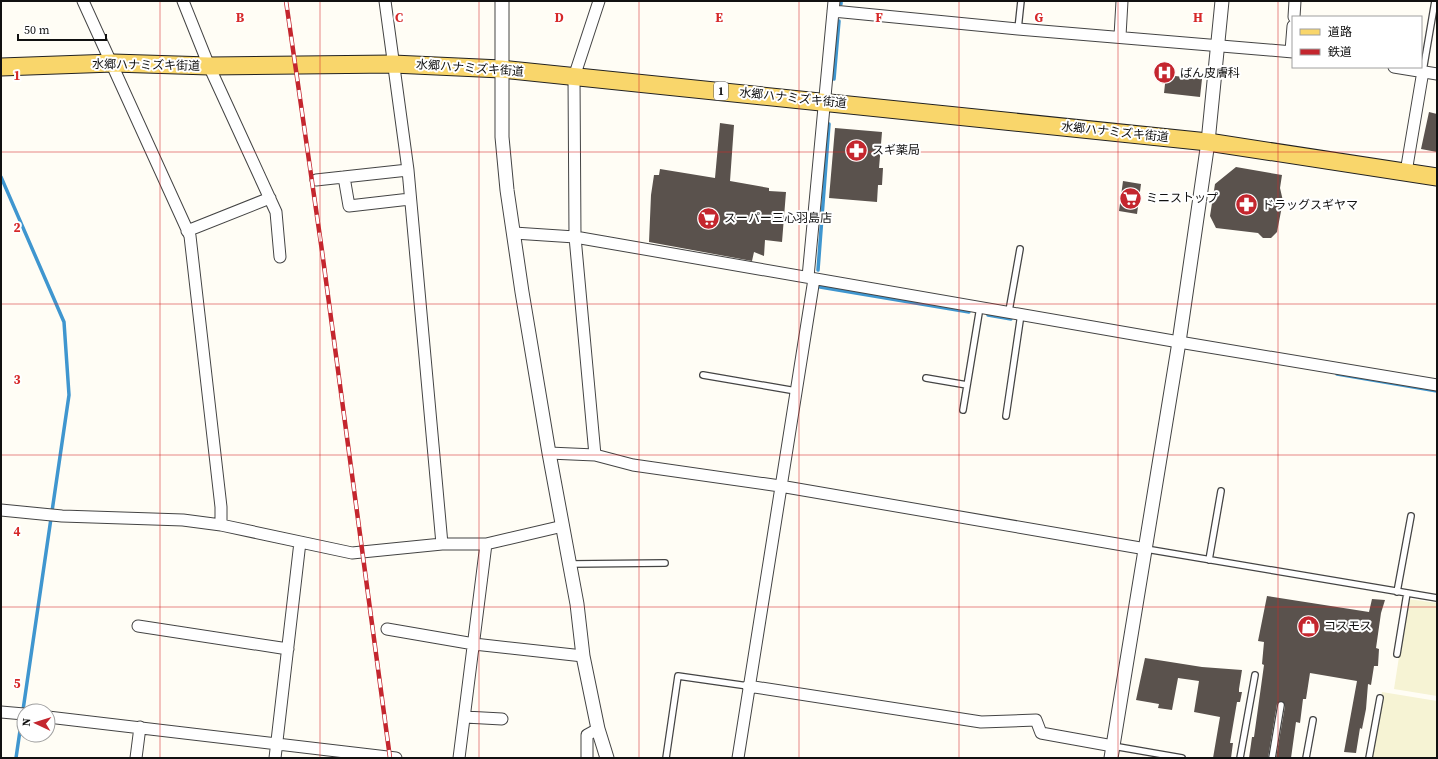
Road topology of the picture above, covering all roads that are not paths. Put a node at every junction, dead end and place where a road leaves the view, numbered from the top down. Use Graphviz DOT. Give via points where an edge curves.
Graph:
graph roads {
  1 [pos="83,1"];
  2 [pos="183,1"];
  3 [pos="385,1"];
  4 [pos="502,1"];
  5 [pos="599,1"];
  6 [pos="1021,1"];
  7 [pos="1122,1"];
  8 [pos="1222,1"];
  9 [pos="1295,1"];
  10 [pos="1435,1"];
  11 [pos="833,6"];
  12 [pos="1294,16"];
  13 [pos="1018,29"];
  14 [pos="1120,36"];
  15 [pos="1217,44"];
  16 [pos="1292,51"];
  17 [pos="113,64"];
  18 [pos="393,64"];
  19 [pos="209,66"];
  20 [pos="1,67"];
  21 [pos="1400,68"];
  22 [pos="501,69"];
  23 [pos="1423,72"];
  24 [pos="1437,74"];
  25 [pos="574,77"];
  26 [pos="824,101"];
  27 [pos="1208,142"];
  28 [pos="408,170"];
  29 [pos="1406,172"];
  30 [pos="1437,176"];
  31 [pos="344,177"];
  32 [pos="316,180"];
  33 [pos="270,198"];
  34 [pos="410,199"];
  35 [pos="187,231"];
  36 [pos="514,233"];
  37 [pos="575,238"];
  38 [pos="1020,249"];
  39 [pos="280,257"];
  40 [pos="811,278"];
  41 [pos="980,307"];
  42 [pos="1009,312"];
  43 [pos="1021,314"];
  44 [pos="1179,342"];
  45 [pos="703,375"];
  46 [pos="926,378"];
  47 [pos="968,385"];
  48 [pos="1437,385"];
  49 [pos="796,391"];
  50 [pos="963,410"];
  51 [pos="1006,416"];
  52 [pos="549,453"];
  53 [pos="595,455"];
  54 [pos="780,486"];
  55 [pos="1221,491"];
  56 [pos="1,510"];
  57 [pos="1411,516"];
  58 [pos="221,525"];
  59 [pos="563,526"];
  60 [pos="300,542"];
  61 [pos="442,544"];
  62 [pos="486,544"];
  63 [pos="1146,549"];
  64 [pos="1209,560"];
  65 [pos="665,563"];
  66 [pos="571,564"];
  67 [pos="1398,592"];
  68 [pos="1407,593"];
  69 [pos="1437,598"];
  70 [pos="138,626"];
  71 [pos="387,629"];
  72 [pos="474,644"];
  73 [pos="288,649"];
  74 [pos="1397,654"];
  75 [pos="584,656"];
  76 [pos="1255,675"];
  77 [pos="748,686"];
  78 [pos="1380,698"];
  79 [pos="1281,705"];
  80 [pos="4,712"];
  81 [pos="16,713"];
  82 [pos="464,717"];
  83 [pos="56,718"];
  84 [pos="502,719"];
  85 [pos="1312,720"];
  86 [pos="140,727"];
  87 [pos="598,729"];
  88 [pos="277,744"];
  89 [pos="1112,752"];
  90 [pos="136,758"];
  91 [pos="275,758"];
  92 [pos="396,758"];
  93 [pos="460,758"];
  94 [pos="587,758"];
  95 [pos="607,758"];
  96 [pos="666,758"];
  97 [pos="738,758"];
  98 [pos="1182,758"];
  99 [pos="1240,758"];
  100 [pos="1272,758"];
  101 [pos="1306,758"];
  102 [pos="1369,758"];
  1 -- 17 [label="street"];
  2 -- 19 [label="street"];
  3 -- 18 [label="street"];
  4 -- 22 [label="street"];
  5 -- 25 [label="street"];
  6 -- 13 [label="lane"];
  7 -- 14 [label="street"];
  8 -- 15 [label="street"];
  9 -- 12 [label="street"];
  10 -- 23 [label="lane"];
  11 -- 13 [label="street"];
  11 -- 26 [label="street"];
  13 -- 14 [label="street"];
  14 -- 15 [label="street"];
  15 -- 16 [label="street"];
  15 -- 27 [label="street"];
  17 -- 19 [label="main road, 水郷ハナミズキ街道 / 1"];
  17 -- 20 [label="main road, 水郷ハナミズキ街道 / 1"];
  17 -- 35 [label="street"];
  18 -- 19 [label="main road, 水郷ハナミズキ街道 / 1"];
  18 -- 22 [label="main road, 水郷ハナミズキ街道 / 1"];
  18 -- 28 [label="street"];
  19 -- 33 [label="street"];
  21 -- 23 [label="street"];
  22 -- 25 [label="main road, 水郷ハナミズキ街道 / 1"];
  22 -- 36 [label="street" via="502,137"];
  23 -- 24 [label="street"];
  23 -- 29 [label="street"];
  25 -- 26 [label="main road, 水郷ハナミズキ街道 / 1"];
  25 -- 37 [label="street"];
  26 -- 27 [label="main road, 水郷ハナミズキ街道 / 1"];
  26 -- 40 [label="street"];
  27 -- 29 [label="main road, 水郷ハナミズキ街道 / 1"];
  27 -- 44 [label="street"];
  28 -- 31 [label="street"];
  28 -- 34 [label="street"];
  29 -- 30 [label="main road, 水郷ハナミズキ街道 / 1"];
  31 -- 32 [label="street"];
  31 -- 34 [label="street" via="349,206"];
  33 -- 35 [label="street"];
  33 -- 39 [label="street" via="276,212"];
  34 -- 61 [label="street"];
  35 -- 58 [label="street" via="197,298"];
  36 -- 37 [label="street"];
  36 -- 52 [label="street"];
  37 -- 40 [label="street"];
  37 -- 53 [label="street"];
  38 -- 42 [label="lane"];
  40 -- 41 [label="street"];
  40 -- 49 [label="street"];
  41 -- 42 [label="street"];
  41 -- 47 [label="lane"];
  42 -- 43 [label="street"];
  43 -- 44 [label="street"];
  43 -- 51 [label="lane"];
  44 -- 48 [label="street"];
  44 -- 63 [label="street"];
  45 -- 49 [label="lane"];
  46 -- 47 [label="lane"];
  47 -- 50 [label="lane"];
  49 -- 54 [label="street"];
  52 -- 53 [label="street"];
  52 -- 59 [label="street"];
  53 -- 54 [label="street" via="632,465"];
  54 -- 63 [label="street"];
  54 -- 77 [label="street"];
  55 -- 64 [label="lane"];
  56 -- 58 [label="street" via="62,516 183,520"];
  57 -- 67 [label="lane"];
  58 -- 60 [label="street"];
  59 -- 62 [label="street"];
  59 -- 66 [label="street"];
  60 -- 61 [label="street" via="352,553"];
  60 -- 73 [label="street"];
  61 -- 62 [label="street"];
  62 -- 72 [label="street"];
  63 -- 64 [label="lane"];
  63 -- 89 [label="street"];
  64 -- 67 [label="lane"];
  65 -- 66 [label="lane"];
  66 -- 75 [label="street"];
  67 -- 68 [label="lane"];
  68 -- 69 [label="lane"];
  68 -- 74 [label="lane"];
  70 -- 73 [label="street"];
  71 -- 72 [label="street"];
  72 -- 75 [label="street"];
  72 -- 82 [label="street"];
  73 -- 88 [label="street"];
  75 -- 87 [label="street"];
  76 -- 99 [label="lane"];
  77 -- 89 [label="street" via="981,722 1036,720 1041,733"];
  77 -- 96 [label="lane" via="678,676"];
  77 -- 97 [label="street"];
  78 -- 102 [label="lane"];
  79 -- 100 [label="lane"];
  80 -- 81 [label="street"];
  82 -- 84 [label="street"];
  82 -- 93 [label="street"];
  83 -- 86 [label="street"];
  85 -- 101 [label="lane"];
  86 -- 88 [label="street"];
  86 -- 90 [label="street"];
  87 -- 94 [label="street" via="587,734"];
  87 -- 95 [label="street"];
  88 -- 91 [label="street"];
  88 -- 92 [label="street"];
  89 -- 98 [label="lane"];
}
